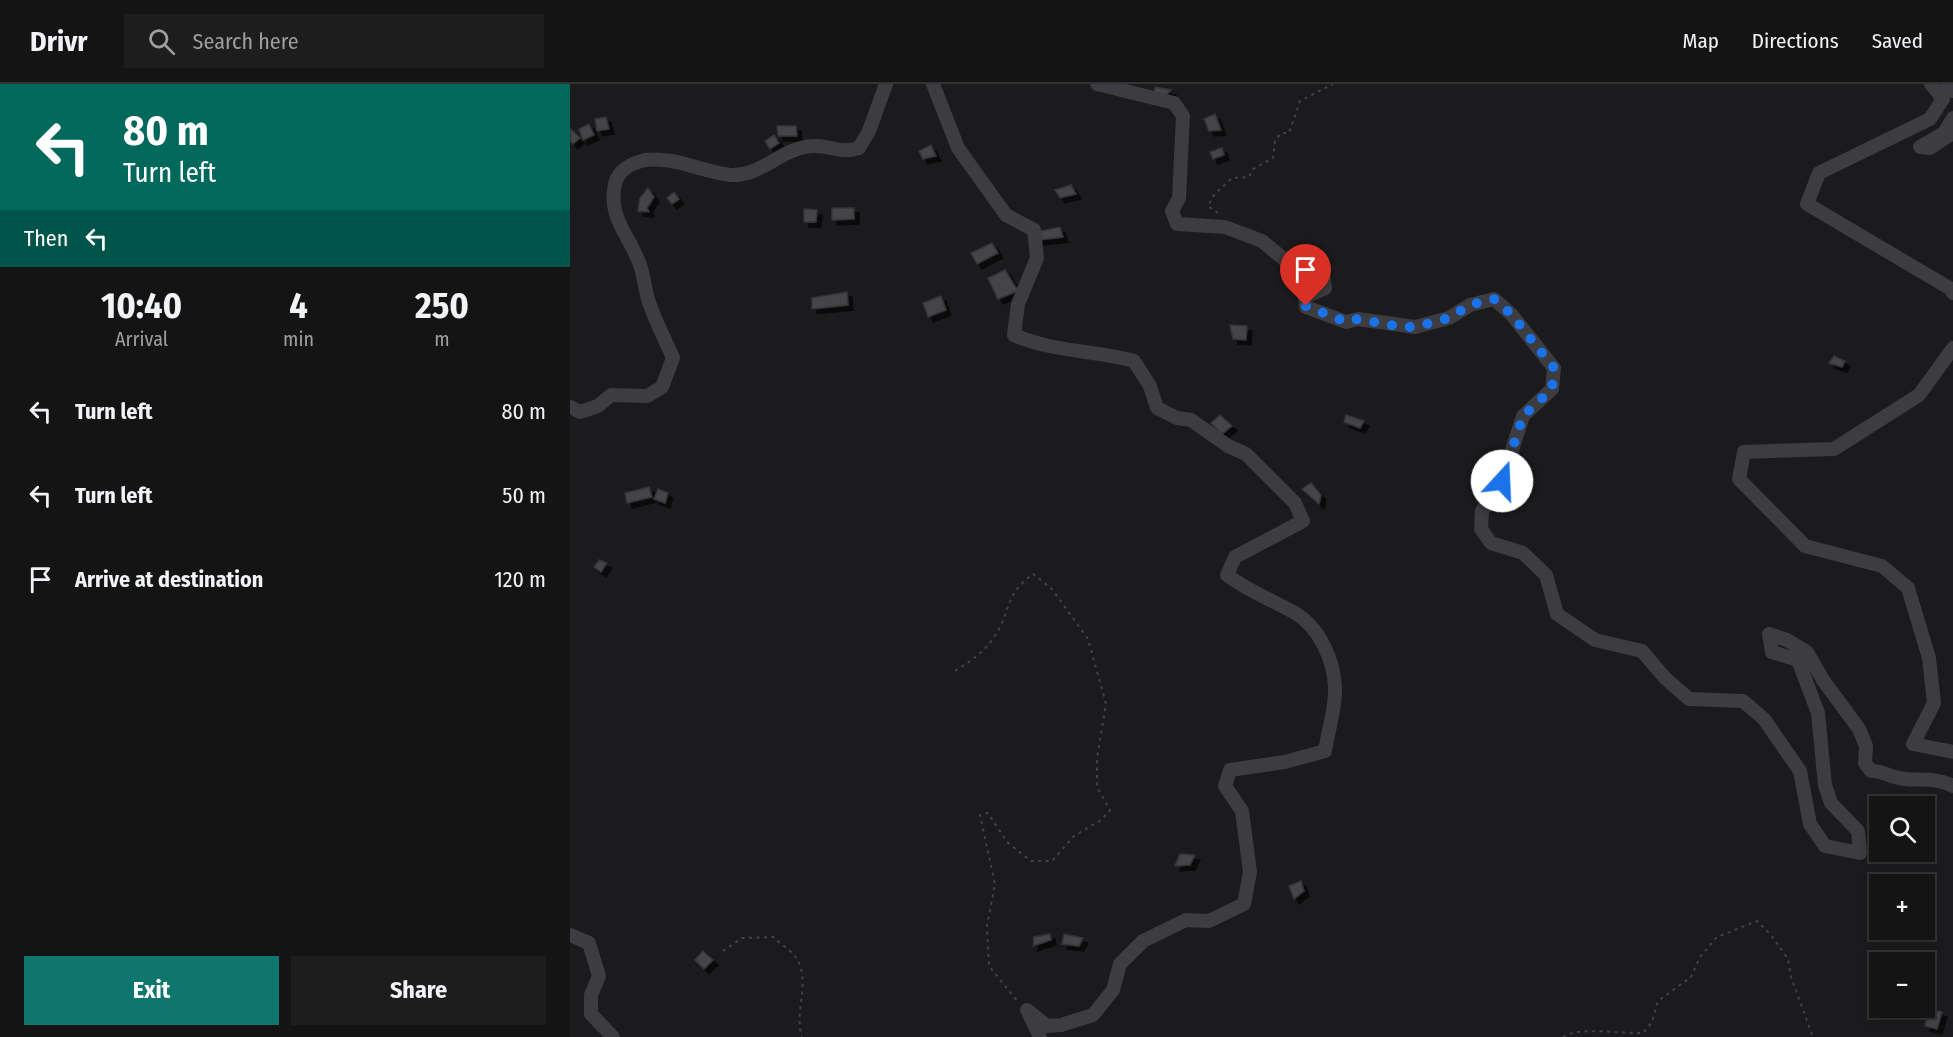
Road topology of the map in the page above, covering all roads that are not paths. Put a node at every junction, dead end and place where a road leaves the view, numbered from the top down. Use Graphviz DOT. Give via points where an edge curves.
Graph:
graph roads {
  1 [pos="886,84"];
  2 [pos="933,84"];
  3 [pos="1097,84"];
  4 [pos="1931,84"];
  5 [pos="1948,84"];
  6 [pos="1953,91"];
  7 [pos="1953,118"];
  8 [pos="1953,133"];
  9 [pos="1953,293"];
  10 [pos="1953,348"];
  11 [pos="570,407"];
  12 [pos="1953,752"];
  13 [pos="1953,786"];
  14 [pos="570,934"];
  15 [pos="613,1037"];
  16 [pos="1040,1037"];
  1 -- 11 [label="street" via="859,148 844,152 815,146 784,152 758,170 732,175 667,160 647,160 623,170 616,179 611,200 641,266 648,300 673,358 662,387 647,396 611,395 598,406 580,412"];
  2 -- 16 [label="street" via="958,148 1006,215 1034,230 1037,258 1018,304 1014,335 1033,344 1134,362 1150,386 1157,408 1191,420 1246,454 1295,504 1303,521 1235,558 1227,575 1242,587 1298,614 1327,650 1335,687 1325,751 1230,770 1225,786 1242,811 1250,872 1244,904 1209,921 1186,920 1143,941 1120,964 1113,990 1093,1015 1047,1026 1027,1010"];
  3 -- 13 [label="street" via="1174,103 1183,116 1179,198 1172,211 1177,224 1225,227 1262,241 1286,261 1323,272 1325,288 1305,297 1306,306 1346,322 1358,319 1402,327 1449,318 1470,305 1494,299 1511,314 1554,368 1552,389 1523,416 1502,481 1482,512 1481,529 1491,543 1523,553 1546,575 1557,614 1595,640 1642,651 1689,699 1743,701 1764,719 1800,771 1810,824 1825,846 1860,853 1858,831 1831,803 1818,713 1798,660 1772,652 1769,634 1807,652 1859,729 1866,746 1865,763 1871,771 1896,778 1930,778"];
  4 -- 9 [label="street" via="1943,99 1930,119 1819,173 1807,204"];
  5 -- 6 [label="street"];
  7 -- 8 [label="street" via="1944,133 1920,147 1930,148"];
  10 -- 12 [label="street" via="1919,395 1834,449 1744,452 1740,479 1805,546 1882,566 1908,588 1929,658 1934,703 1913,744"];
  14 -- 15 [label="street" via="590,943 599,976 591,995 591,1014"];
}
